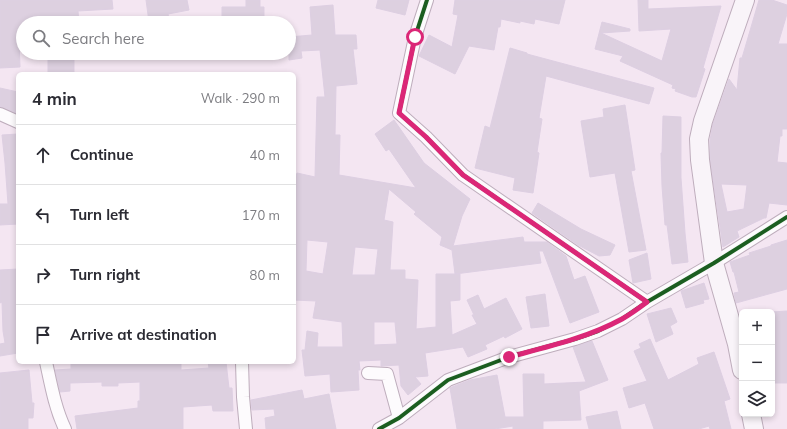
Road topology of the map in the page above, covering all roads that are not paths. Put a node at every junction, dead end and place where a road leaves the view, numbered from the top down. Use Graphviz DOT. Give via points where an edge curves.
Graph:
graph roads {
  1 [pos="427,0"];
  2 [pos="745,0"];
  3 [pos="0,114"];
  4 [pos="16,121"];
  5 [pos="787,217"];
  6 [pos="714,263"];
  7 [pos="647,302"];
  8 [pos="739,354"];
  9 [pos="46,364"];
  10 [pos="242,364"];
  11 [pos="368,373"];
  12 [pos="752,417"];
  13 [pos="399,418"];
  14 [pos="65,429"];
  15 [pos="246,429"];
  16 [pos="379,429"];
  17 [pos="754,429"];
  1 -- 7 [label="street" via="415,37 399,113 463,175"];
  2 -- 6 [label="street" via="703,120 699,139"];
  3 -- 4 [label="street"];
  5 -- 6 [label="street"];
  6 -- 7 [label="street"];
  6 -- 8 [label="street"];
  7 -- 13 [label="street" via="622,319 598,330 509,357 448,380"];
  9 -- 14 [label="street" via="60,419"];
  10 -- 15 [label="street"];
  11 -- 13 [label="street" via="388,374"];
  12 -- 17 [label="street"];
  13 -- 16 [label="street"];
}
